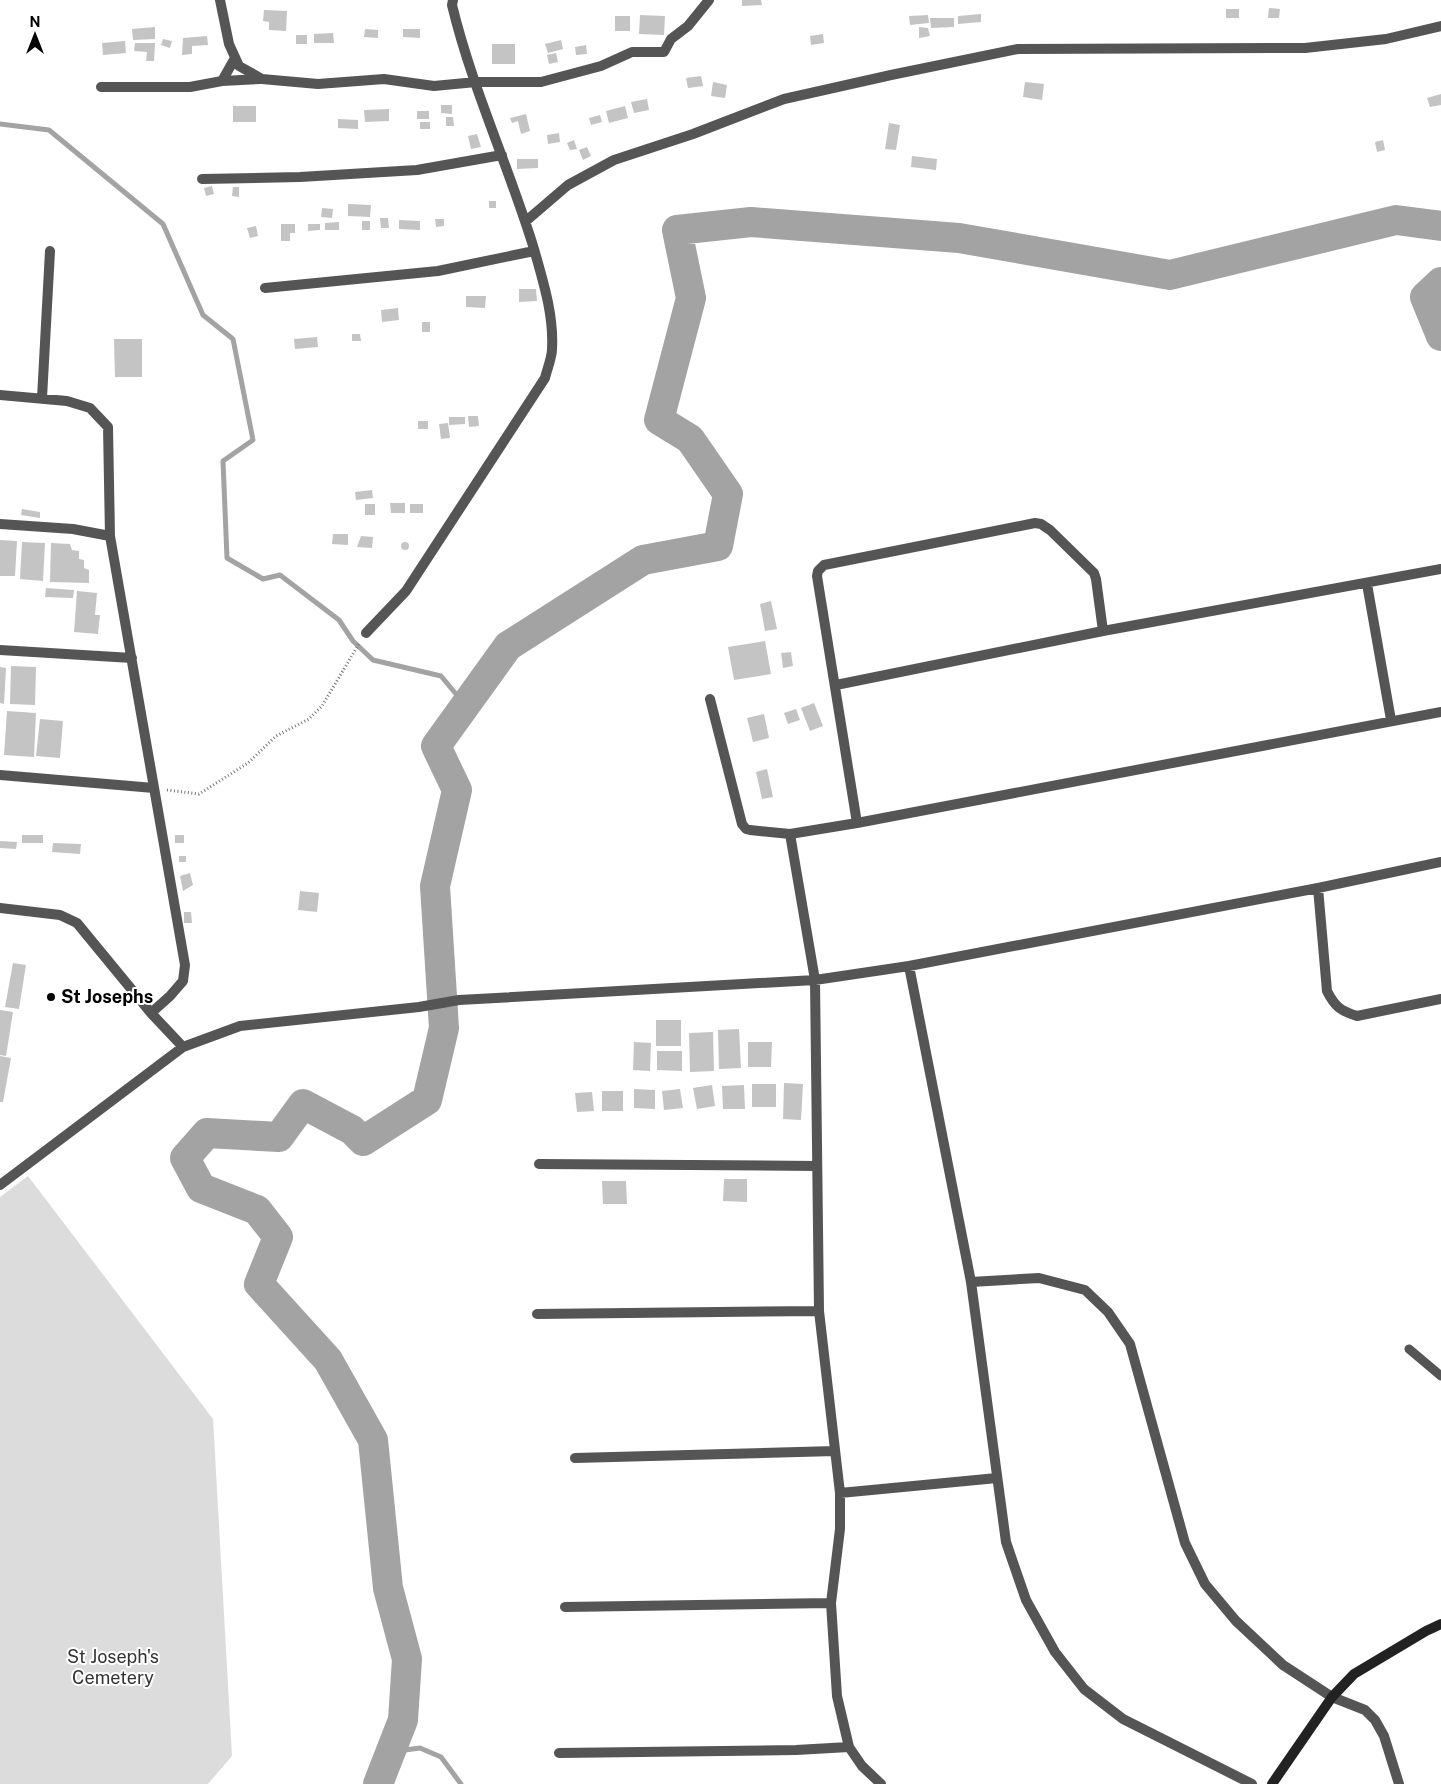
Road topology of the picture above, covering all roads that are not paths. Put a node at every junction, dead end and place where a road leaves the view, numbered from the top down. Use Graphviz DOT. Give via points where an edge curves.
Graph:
graph roads {
  1 [pos="220,0"];
  2 [pos="453,0"];
  3 [pos="709,0"];
  4 [pos="1441,26"];
  5 [pos="235,58"];
  6 [pos="262,79"];
  7 [pos="222,81"];
  8 [pos="476,82"];
  9 [pos="100,87"];
  10 [pos="502,155"];
  11 [pos="202,179"];
  12 [pos="526,221"];
  13 [pos="50,251"];
  14 [pos="534,251"];
  15 [pos="265,288"];
  16 [pos="0,395"];
  17 [pos="42,398"];
  18 [pos="0,524"];
  19 [pos="110,536"];
  20 [pos="1441,569"];
  21 [pos="1367,584"];
  22 [pos="1103,631"];
  23 [pos="366,633"];
  24 [pos="0,650"];
  25 [pos="132,658"];
  26 [pos="836,685"];
  27 [pos="710,699"];
  28 [pos="1441,712"];
  29 [pos="1391,720"];
  30 [pos="0,775"];
  31 [pos="154,788"];
  32 [pos="857,823"];
  33 [pos="790,834"];
  34 [pos="1441,862"];
  35 [pos="1318,888"];
  36 [pos="0,908"];
  37 [pos="909,966"];
  38 [pos="815,980"];
  39 [pos="1441,999"];
  40 [pos="151,1012"];
  41 [pos="183,1047"];
  42 [pos="539,1164"];
  43 [pos="816,1166"];
  44 [pos="0,1185"];
  45 [pos="971,1282"];
  46 [pos="819,1311"];
  47 [pos="537,1314"];
  48 [pos="1410,1349"];
  49 [pos="1441,1376"];
  50 [pos="835,1451"];
  51 [pos="575,1458"];
  52 [pos="997,1478"];
  53 [pos="840,1493"];
  54 [pos="831,1602"];
  55 [pos="565,1608"];
  56 [pos="1441,1624"];
  57 [pos="1332,1697"];
  58 [pos="849,1748"];
  59 [pos="559,1754"];
  60 [pos="881,1784"];
  61 [pos="1252,1784"];
  62 [pos="1272,1784"];
  63 [pos="1399,1784"];
  1 -- 5 [label="street"];
  2 -- 8 [label="street" via="460,37"];
  3 -- 8 [label="street" via="688,26 671,39 664,52 632,52 601,66 541,82"];
  4 -- 12 [label="street" via="1386,39 1305,48 1018,49 891,75 784,99 614,160 568,185"];
  5 -- 6 [label="street" via="239,66"];
  5 -- 7 [label="street"];
  6 -- 7 [label="street"];
  6 -- 8 [label="street" via="318,84 384,80 434,86"];
  7 -- 9 [label="street" via="190,87"];
  8 -- 10 [label="street"];
  10 -- 11 [label="street" via="417,170"];
  10 -- 12 [label="street"];
  12 -- 14 [label="street"];
  13 -- 17 [label="street"];
  14 -- 15 [label="street" via="438,270"];
  14 -- 23 [label="street" via="545,286 552,327 552,351 545,378 406,591"];
  16 -- 17 [label="street"];
  17 -- 19 [label="street" via="90,408 108,427"];
  18 -- 19 [label="street"];
  19 -- 25 [label="street"];
  20 -- 21 [label="street"];
  21 -- 22 [label="street"];
  21 -- 29 [label="street"];
  22 -- 26 [label="street"];
  22 -- 26 [label="street" via="1094,573 1041,524 828,563 820,568 817,576"];
  24 -- 25 [label="street"];
  25 -- 31 [label="street"];
  26 -- 32 [label="street"];
  27 -- 33 [label="street" via="742,824 750,830"];
  28 -- 29 [label="street"];
  29 -- 32 [label="street"];
  30 -- 31 [label="street"];
  31 -- 40 [label="street" via="185,965 183,981"];
  32 -- 33 [label="street"];
  33 -- 38 [label="street"];
  34 -- 35 [label="street"];
  35 -- 37 [label="street"];
  35 -- 39 [label="street" via="1328,991 1333,1003 1357,1016"];
  36 -- 40 [label="street" via="60,915 77,923"];
  37 -- 38 [label="street"];
  37 -- 45 [label="street"];
  38 -- 41 [label="street" via="458,1000 240,1026"];
  38 -- 43 [label="street"];
  40 -- 41 [label="street"];
  41 -- 44 [label="street"];
  42 -- 43 [label="street"];
  43 -- 46 [label="street"];
  45 -- 52 [label="street"];
  45 -- 57 [label="street" via="1039,1278 1085,1290 1108,1312 1130,1344 1185,1543 1205,1584 1236,1621 1283,1665"];
  46 -- 47 [label="street"];
  46 -- 50 [label="street"];
  48 -- 49 [label="lane"];
  50 -- 51 [label="street"];
  50 -- 53 [label="street"];
  52 -- 53 [label="street"];
  52 -- 61 [label="street" via="1006,1542 1026,1600 1055,1652 1084,1689 1123,1719"];
  53 -- 54 [label="street" via="840,1529"];
  54 -- 55 [label="street"];
  54 -- 58 [label="street" via="836,1696"];
  56 -- 57 [label="street" via="1354,1674"];
  57 -- 62 [label="street"];
  57 -- 63 [label="street" via="1365,1710 1376,1720"];
  58 -- 59 [label="street"];
  58 -- 60 [label="street"];
}
